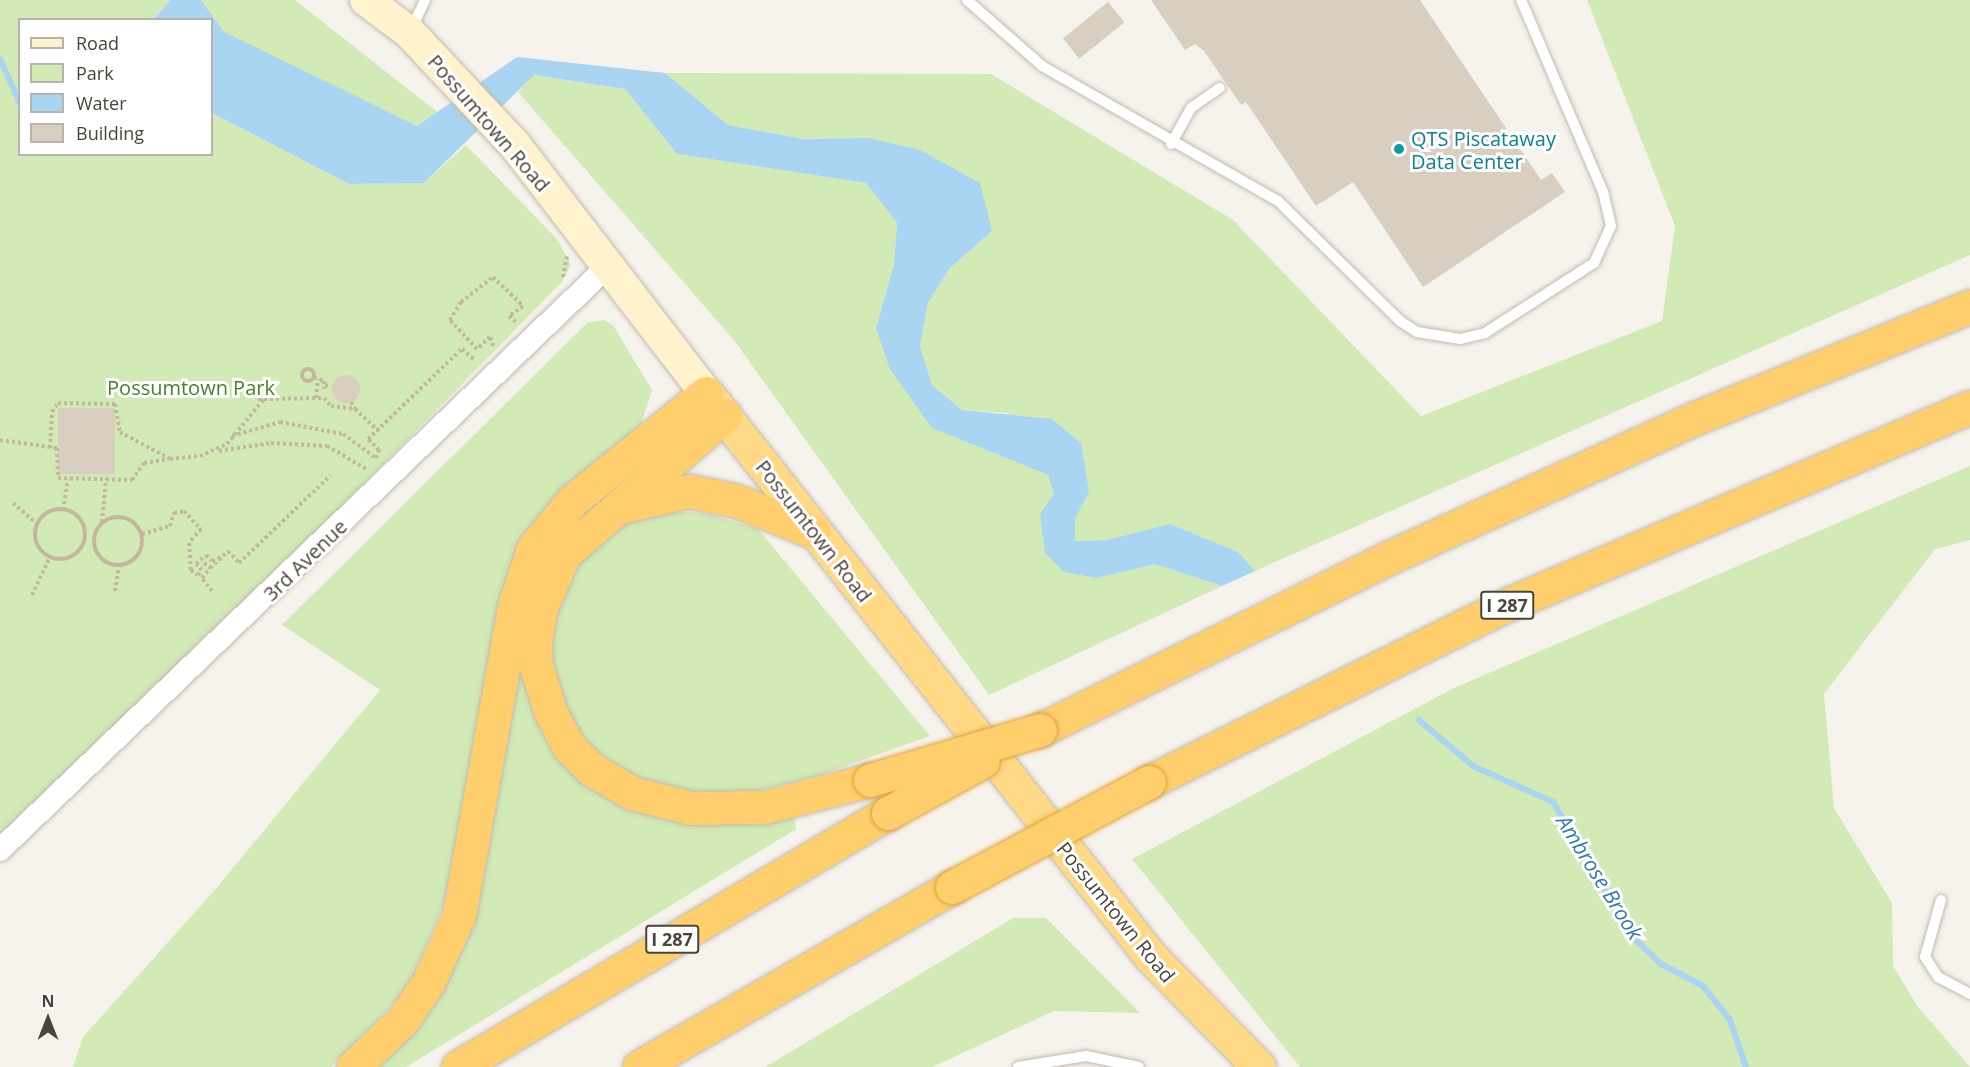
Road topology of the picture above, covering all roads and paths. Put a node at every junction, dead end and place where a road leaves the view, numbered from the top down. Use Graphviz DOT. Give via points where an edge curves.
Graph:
graph roads {
  1 [pos="366,0"];
  2 [pos="425,0"];
  3 [pos="967,0"];
  4 [pos="1521,0"];
  5 [pos="410,33"];
  6 [pos="1220,88"];
  7 [pos="1171,144"];
  8 [pos="560,245"];
  9 [pos="608,266"];
  10 [pos="554,286"];
  11 [pos="1970,306"];
  12 [pos="531,309"];
  13 [pos="332,387"];
  14 [pos="251,392"];
  15 [pos="316,398"];
  16 [pos="260,402"];
  17 [pos="351,402"];
  18 [pos="715,404"];
  19 [pos="1970,407"];
  20 [pos="355,409"];
  21 [pos="379,431"];
  22 [pos="232,436"];
  23 [pos="0,440"];
  24 [pos="50,448"];
  25 [pos="214,451"];
  26 [pos="170,459"];
  27 [pos="331,475"];
  28 [pos="68,478"];
  29 [pos="106,479"];
  30 [pos="386,483"];
  31 [pos="13,503"];
  32 [pos="63,510"];
  33 [pos="607,511"];
  34 [pos="102,523"];
  35 [pos="37,524"];
  36 [pos="814,532"];
  37 [pos="142,534"];
  38 [pos="50,557"];
  39 [pos="221,557"];
  40 [pos="204,563"];
  41 [pos="119,565"];
  42 [pos="210,568"];
  43 [pos="115,591"];
  44 [pos="212,591"];
  45 [pos="32,595"];
  46 [pos="1040,730"];
  47 [pos="0,850"];
  48 [pos="1941,900"];
  49 [pos="1970,993"];
  50 [pos="1037,1064"];
  51 [pos="353,1067"];
  52 [pos="458,1067"];
  53 [pos="639,1067"];
  54 [pos="1018,1067"];
  55 [pos="1139,1067"];
  56 [pos="1259,1067"];
  1 -- 5 [label="main road, Possumtown Road"];
  2 -- 5 [label="lane"];
  3 -- 7 [label="lane" via="1042,66"];
  4 -- 7 [label="lane" via="1603,192 1611,226 1594,263 1485,333 1439,338 1417,332 1278,201"];
  5 -- 9 [label="main road, Possumtown Road" via="514,144"];
  6 -- 7 [label="lane" via="1191,108"];
  8 -- 10 [label="path" via="568,265"];
  9 -- 18 [label="main road, Possumtown Road"];
  9 -- 30 [label="street, 3rd Avenue"];
  11 -- 46 [label="highway, I 287" via="1696,418 1386,559"];
  12 -- 21 [label="path" via="512,322 509,316 523,306 494,277 473,290 450,320 477,349 490,337 493,346 476,362 462,349"];
  13 -- 15 [label="path" via="325,387 316,378"];
  14 -- 16 [label="path" via="260,392"];
  15 -- 16 [label="path"];
  15 -- 20 [label="path"];
  16 -- 22 [label="path"];
  17 -- 20 [label="path"];
  18 -- 33 [label="highway"];
  18 -- 36 [label="highway, Possumtown Road"];
  18 -- 51 [label="highway" via="572,501 533,549 512,616 459,915 428,983 402,1022"];
  19 -- 53 [label="highway, I 287, bridge" via="1504,606 1149,782 952,887"];
  20 -- 21 [label="path"];
  21 -- 22 [label="path" via="368,440 379,450 376,458 343,434 280,422"];
  22 -- 25 [label="path"];
  23 -- 24 [label="path"];
  24 -- 26 [label="path" via="54,404 112,403 117,406 120,432"];
  24 -- 28 [label="path" via="57,448 58,478"];
  25 -- 26 [label="path"];
  25 -- 30 [label="path" via="271,443 327,446"];
  26 -- 29 [label="path" via="144,463 132,480"];
  27 -- 39 [label="path" via="239,563 228,551"];
  28 -- 29 [label="path"];
  28 -- 32 [label="path"];
  29 -- 34 [label="path"];
  30 -- 47 [label="street, 3rd Avenue"];
  31 -- 35 [label="path"];
  32 -- 35 [label="path" via="48,512"];
  32 -- 38 [label="path" via="78,517 85,538 72,556"];
  33 -- 36 [label="highway" via="689,491 737,501"];
  33 -- 46 [label="highway, bridge" via="564,554 540,610 535,640 543,693 570,748 591,769 632,793 691,808 764,807"];
  34 -- 37 [label="path" via="127,518"];
  34 -- 41 [label="path" via="95,548 104,561"];
  35 -- 38 [label="path" via="37,546"];
  36 -- 56 [label="highway, Possumtown Road" via="1151,957"];
  37 -- 39 [label="path" via="170,526 174,513 184,511 201,528 189,543 191,570 198,575 202,570 196,564 206,555 212,561"];
  37 -- 41 [label="path" via="138,556"];
  38 -- 45 [label="path"];
  39 -- 42 [label="path"];
  40 -- 42 [label="path"];
  41 -- 43 [label="path"];
  42 -- 44 [label="path" via="202,578"];
  46 -- 52 [label="highway, I 287, bridge" via="888,813"];
  48 -- 49 [label="lane" via="1925,957 1938,977"];
  50 -- 54 [label="lane"];
  50 -- 55 [label="lane" via="1086,1056"];
}
